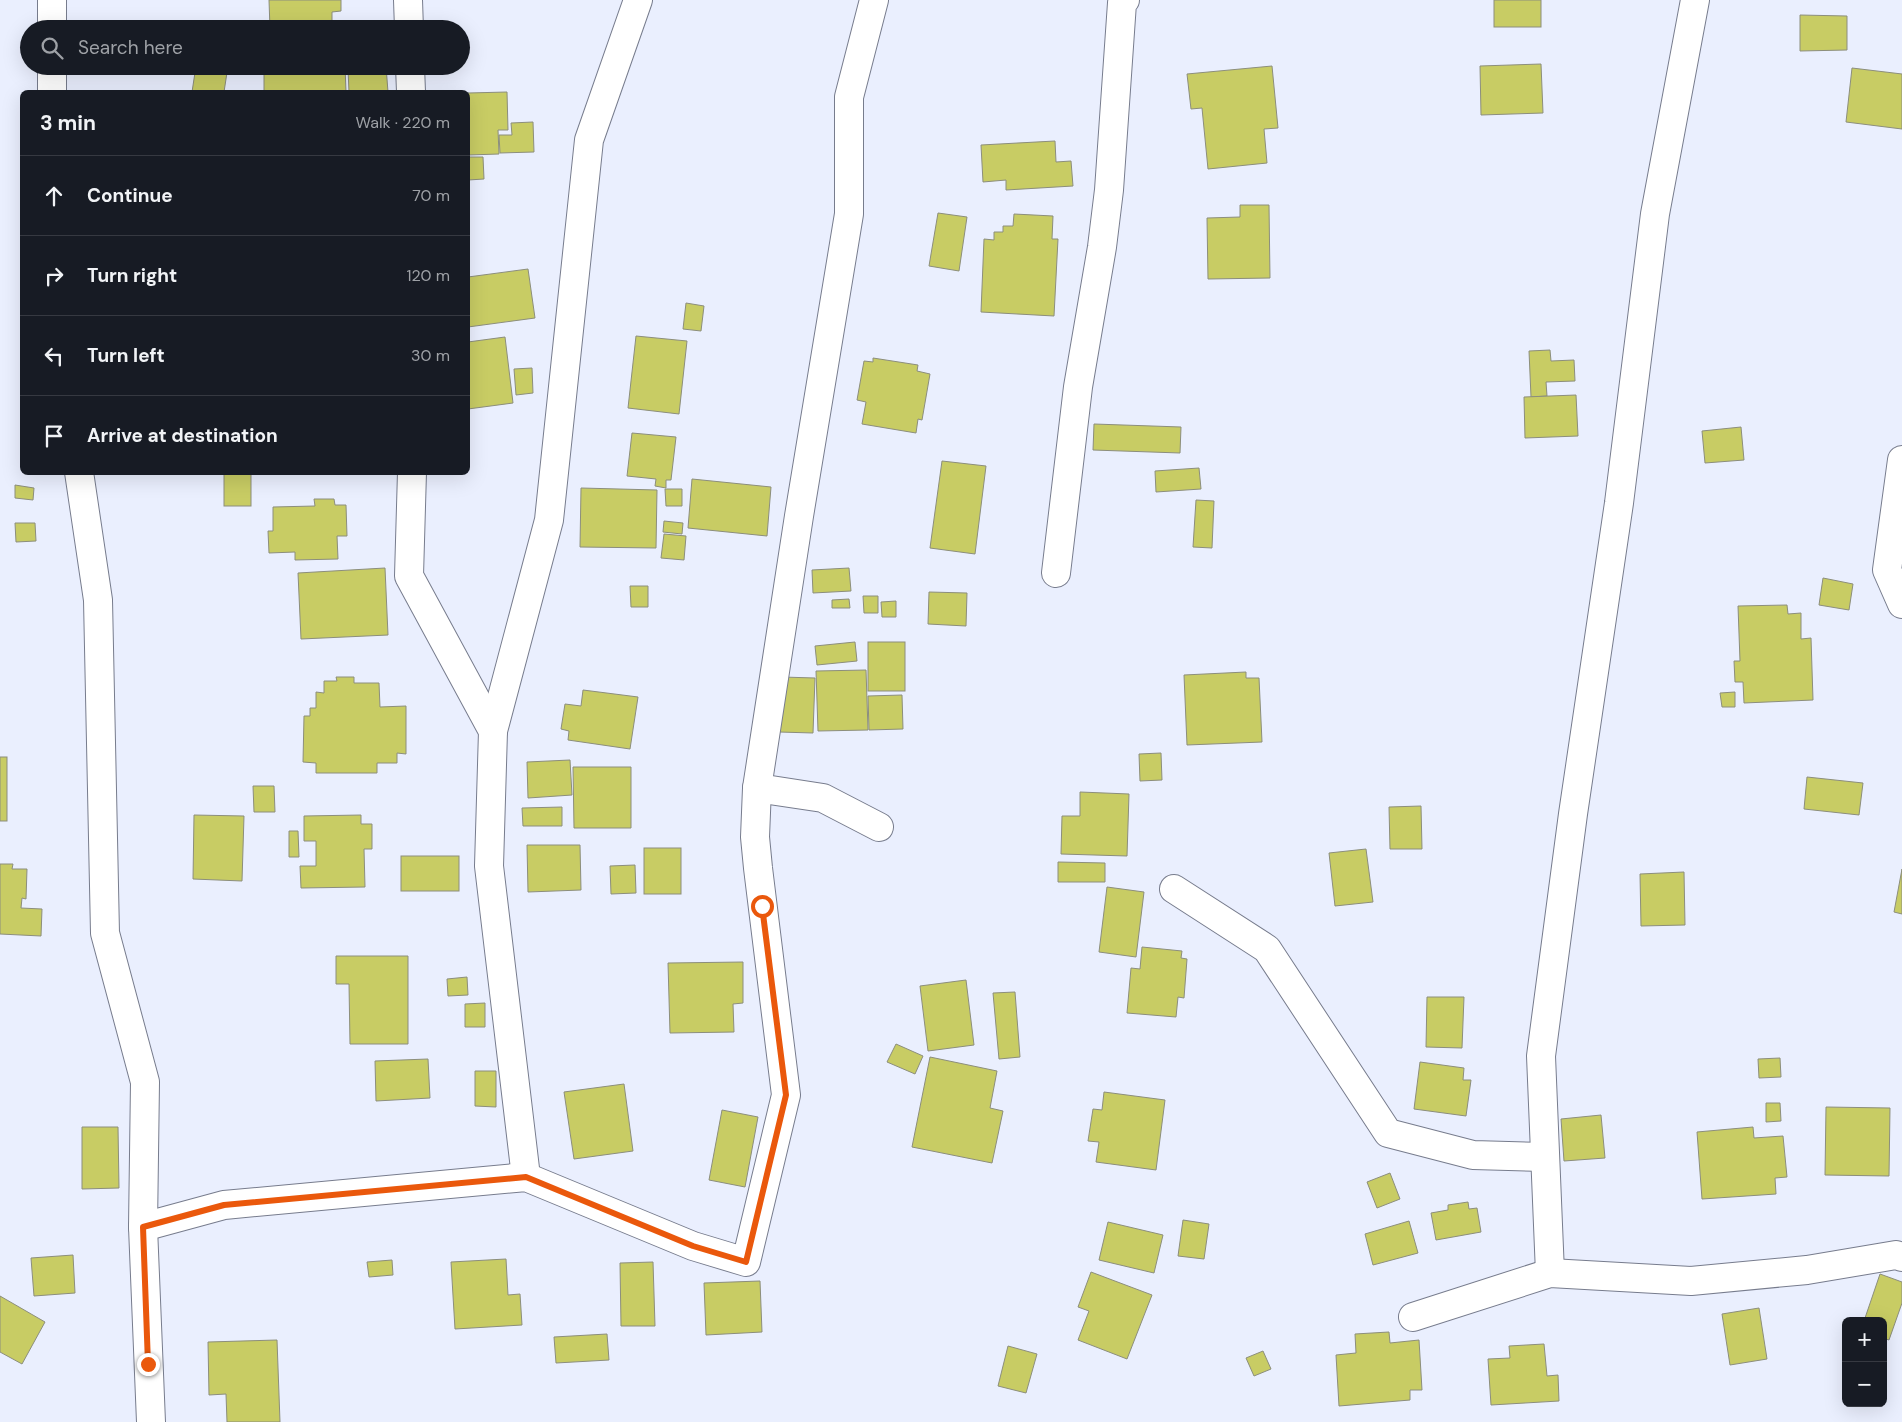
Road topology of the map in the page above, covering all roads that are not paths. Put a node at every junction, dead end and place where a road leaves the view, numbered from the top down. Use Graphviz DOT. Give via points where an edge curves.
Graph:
graph roads {
  1 [pos="52,0"];
  2 [pos="408,0"];
  3 [pos="638,0"];
  4 [pos="874,0"];
  5 [pos="1125,0"];
  6 [pos="1695,0"];
  7 [pos="52,20"];
  8 [pos="409,20"];
  9 [pos="52,75"];
  10 [pos="410,75"];
  11 [pos="52,90"];
  12 [pos="411,90"];
  13 [pos="1902,460"];
  14 [pos="79,475"];
  15 [pos="412,475"];
  16 [pos="1056,573"];
  17 [pos="1902,604"];
  18 [pos="493,731"];
  19 [pos="757,788"];
  20 [pos="879,827"];
  21 [pos="1174,889"];
  22 [pos="1545,1157"];
  23 [pos="526,1177"];
  24 [pos="143,1227"];
  25 [pos="1902,1257"];
  26 [pos="1550,1273"];
  27 [pos="1413,1317"];
  28 [pos="151,1422"];
  1 -- 7 [label="street"];
  2 -- 8 [label="street"];
  3 -- 18 [label="street" via="589,140 549,520"];
  4 -- 19 [label="street" via="849,98 849,214"];
  5 -- 16 [label="street" via="1122,3 1109,190 1078,387"];
  6 -- 22 [label="street" via="1655,214 1619,503 1542,1046"];
  9 -- 11 [label="street"];
  10 -- 12 [label="street"];
  13 -- 17 [label="street" via="1887,570"];
  14 -- 24 [label="street" via="98,600 105,933 145,1082"];
  15 -- 18 [label="street" via="409,576"];
  18 -- 23 [label="street" via="489,866"];
  19 -- 20 [label="street" via="823,798"];
  19 -- 23 [label="street" via="755,837 786,1095 746,1262 693,1246"];
  21 -- 22 [label="street" via="1267,949 1388,1133 1473,1155"];
  22 -- 26 [label="street"];
  23 -- 24 [label="street" via="224,1205"];
  24 -- 28 [label="street"];
  25 -- 26 [label="street" via="1896,1255 1807,1270 1691,1281"];
  26 -- 27 [label="street"];
}
